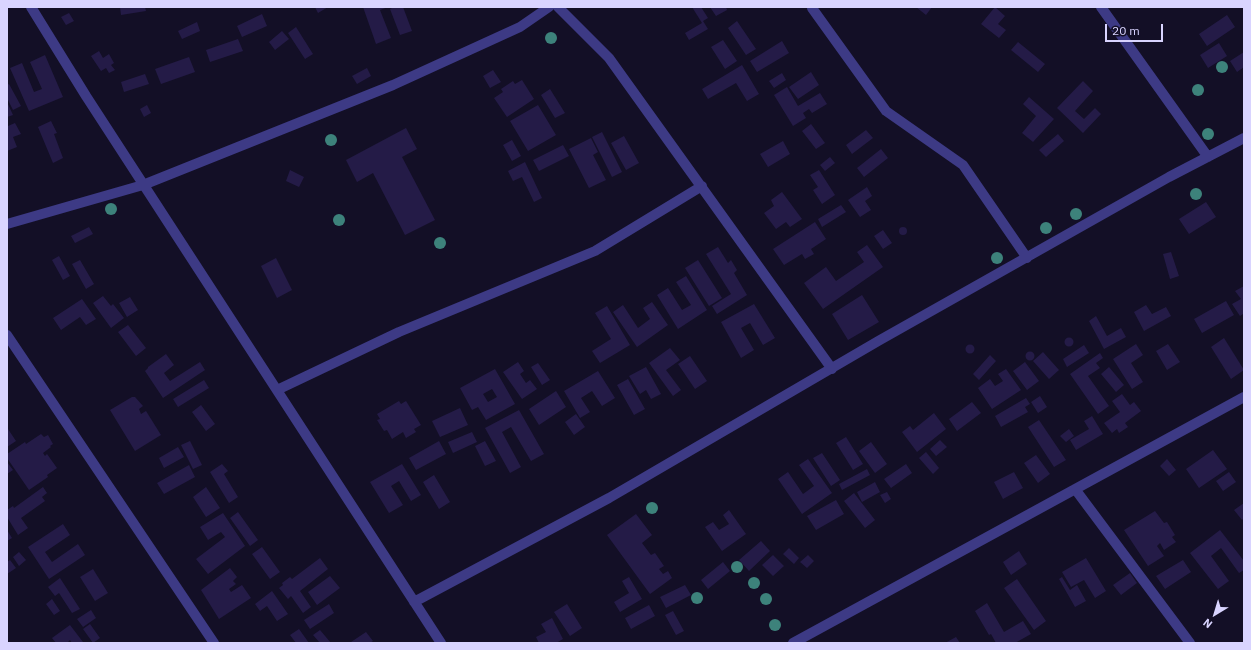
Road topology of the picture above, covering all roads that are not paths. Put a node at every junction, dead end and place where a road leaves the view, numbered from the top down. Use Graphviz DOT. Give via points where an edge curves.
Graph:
graph roads {
  1 [pos="31,7"];
  2 [pos="549,7"];
  3 [pos="558,7"];
  4 [pos="1101,7"];
  5 [pos="812,8"];
  6 [pos="1244,138"];
  7 [pos="1208,157"];
  8 [pos="144,185"];
  9 [pos="702,186"];
  10 [pos="7,224"];
  11 [pos="1027,258"];
  12 [pos="7,335"];
  13 [pos="832,369"];
  14 [pos="277,390"];
  15 [pos="1244,397"];
  16 [pos="1075,489"];
  17 [pos="414,602"];
  18 [pos="214,643"];
  19 [pos="441,643"];
  20 [pos="793,643"];
  21 [pos="1190,643"];
  1 -- 8 [label="street"];
  2 -- 8 [label="street" via="520,27 392,85"];
  3 -- 9 [label="street" via="609,58"];
  4 -- 7 [label="street"];
  5 -- 11 [label="street" via="886,111 963,165"];
  6 -- 7 [label="street"];
  7 -- 11 [label="street"];
  8 -- 10 [label="street"];
  8 -- 14 [label="street"];
  9 -- 13 [label="street"];
  9 -- 14 [label="street" via="595,251 399,332"];
  11 -- 13 [label="street"];
  12 -- 18 [label="street"];
  13 -- 17 [label="street" via="609,498"];
  14 -- 17 [label="street"];
  15 -- 16 [label="street"];
  16 -- 20 [label="street"];
  16 -- 21 [label="street"];
  17 -- 19 [label="street"];
}
